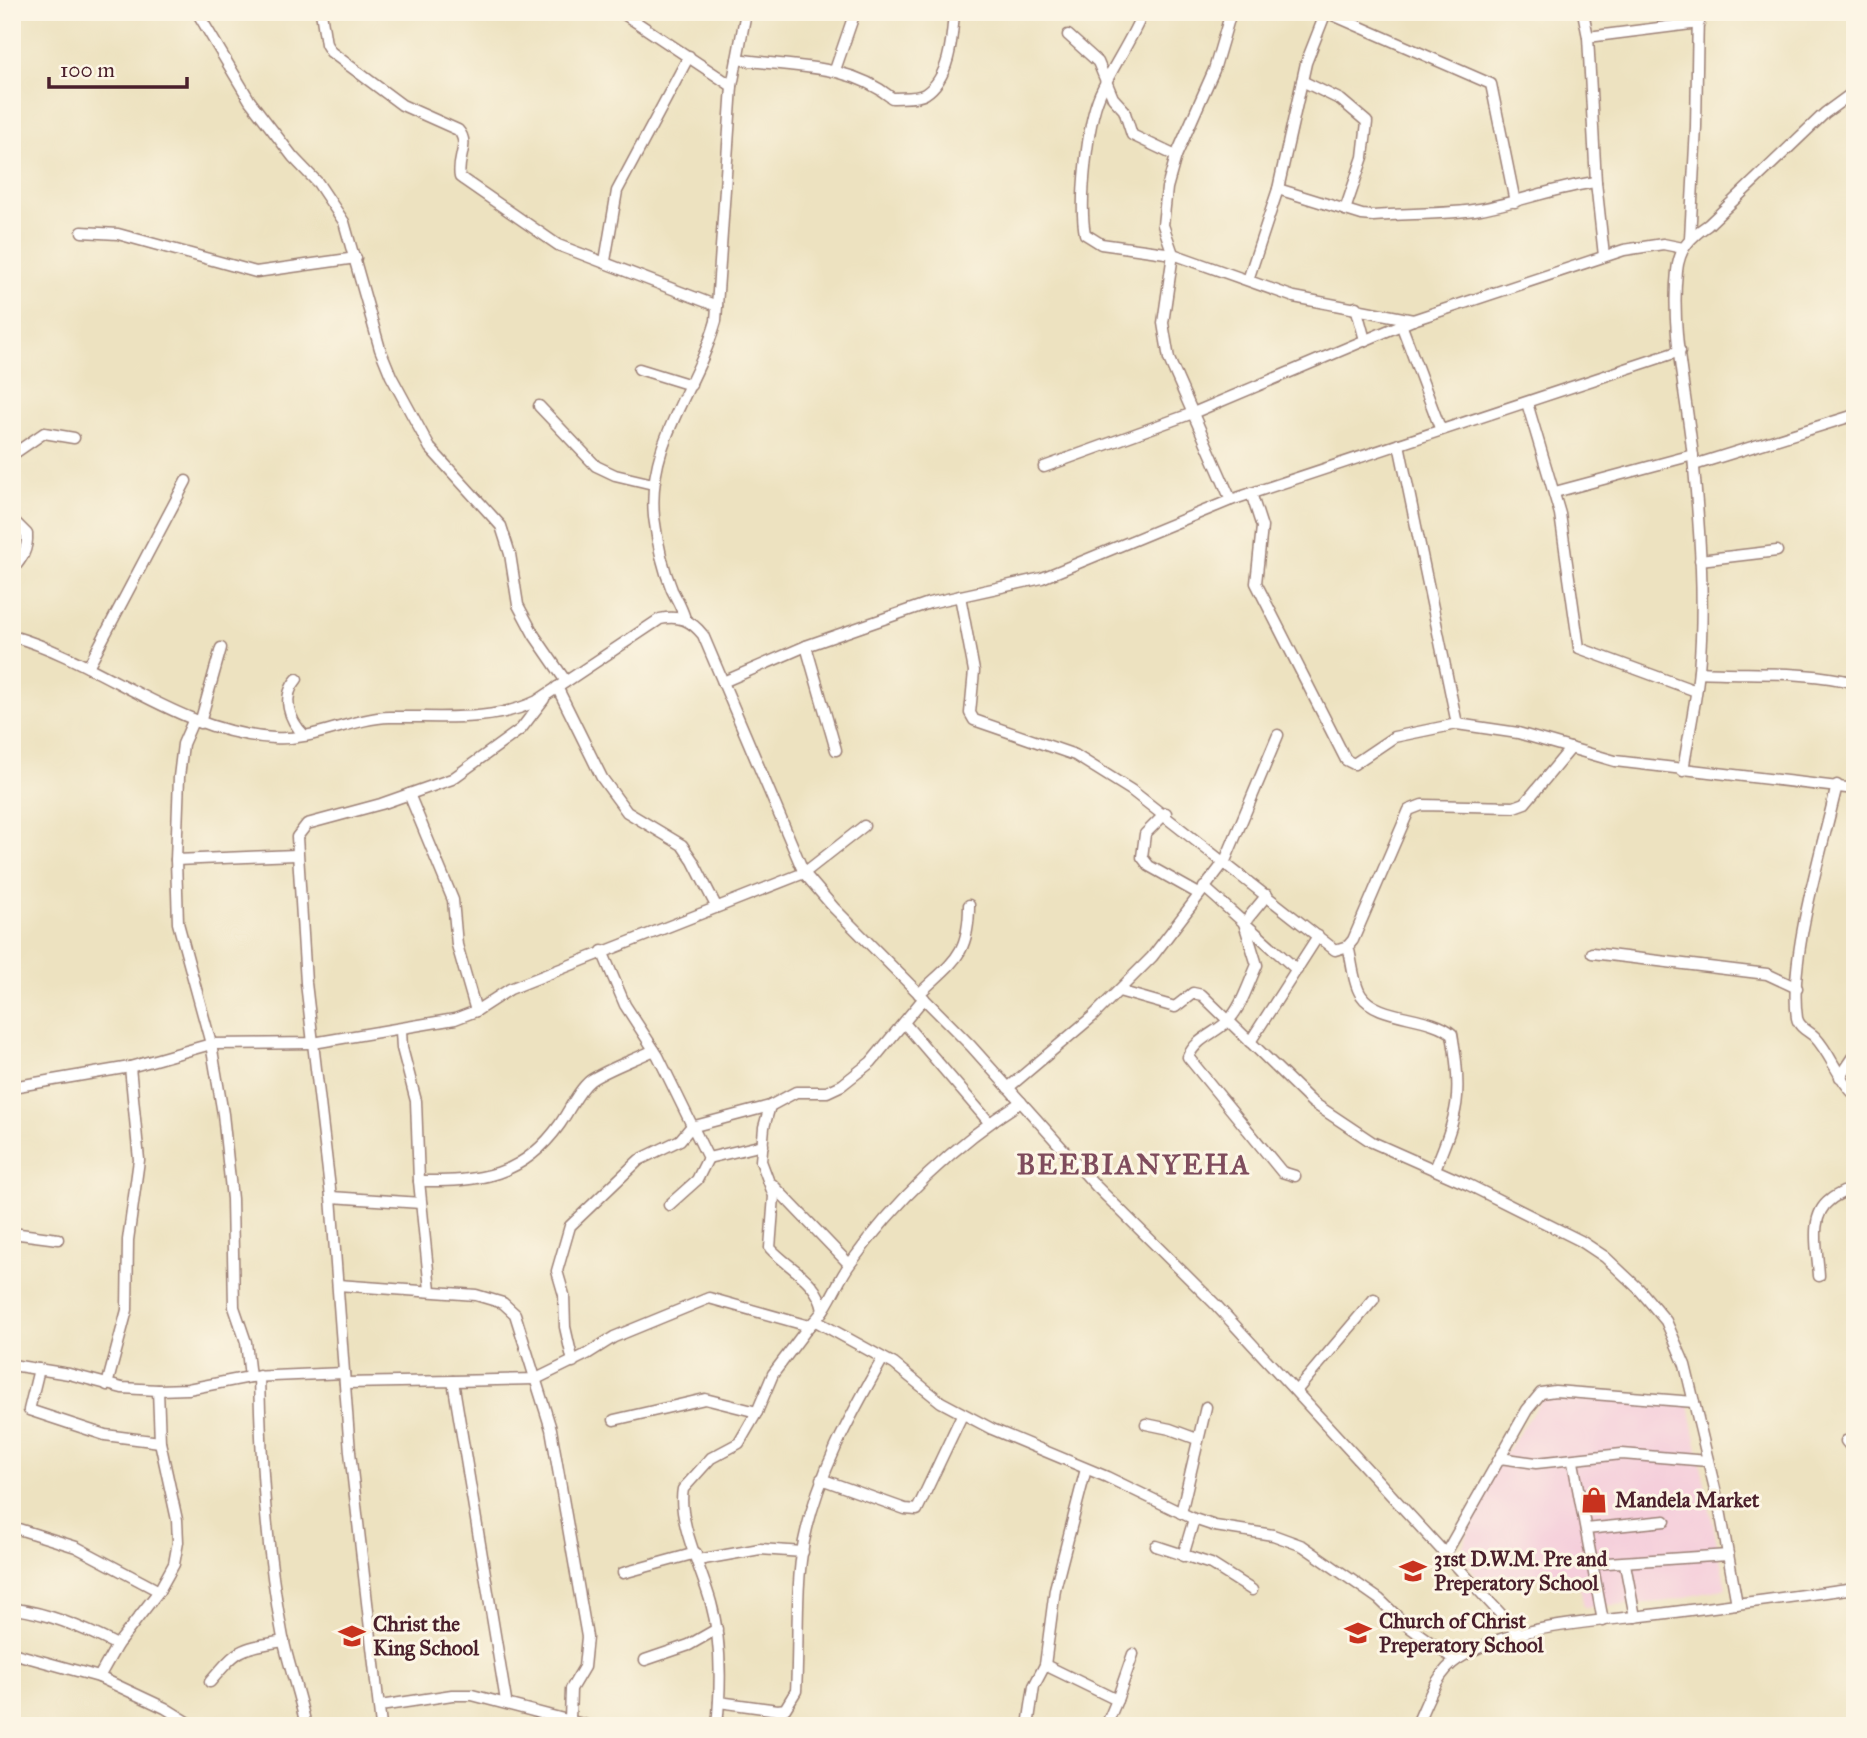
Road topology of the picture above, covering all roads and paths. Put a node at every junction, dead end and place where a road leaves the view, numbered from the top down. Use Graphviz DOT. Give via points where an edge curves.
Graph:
graph roads {
  1 [pos="197,12"];
  2 [pos="321,12"];
  3 [pos="621,12"];
  4 [pos="746,12"];
  5 [pos="855,12"];
  6 [pos="954,12"];
  7 [pos="1143,12"];
  8 [pos="1231,12"];
  9 [pos="1326,12"];
  10 [pos="1583,12"];
  11 [pos="1698,18"];
  12 [pos="1068,36"];
  13 [pos="1588,37"];
  14 [pos="689,56"];
  15 [pos="737,59"];
  16 [pos="835,71"];
  17 [pos="1108,81"];
  18 [pos="1302,81"];
  19 [pos="732,86"];
  20 [pos="1855,90"];
  21 [pos="1176,156"];
  22 [pos="1596,182"];
  23 [pos="1278,189"];
  24 [pos="1515,202"];
  25 [pos="1345,210"];
  26 [pos="82,232"];
  27 [pos="1690,238"];
  28 [pos="1683,248"];
  29 [pos="1173,254"];
  30 [pos="1604,256"];
  31 [pos="355,258"];
  32 [pos="605,261"];
  33 [pos="1248,280"];
  34 [pos="717,306"];
  35 [pos="1356,307"];
  36 [pos="1413,320"];
  37 [pos="1401,324"];
  38 [pos="1366,340"];
  39 [pos="1680,351"];
  40 [pos="639,369"];
  41 [pos="691,385"];
  42 [pos="1527,403"];
  43 [pos="539,406"];
  44 [pos="1193,413"];
  45 [pos="1855,415"];
  46 [pos="1440,428"];
  47 [pos="74,438"];
  48 [pos="1399,444"];
  49 [pos="12,455"];
  50 [pos="1694,460"];
  51 [pos="1044,467"];
  52 [pos="186,481"];
  53 [pos="653,484"];
  54 [pos="1555,492"];
  55 [pos="1251,493"];
  56 [pos="1231,500"];
  57 [pos="12,519"];
  58 [pos="1777,551"];
  59 [pos="1700,560"];
  60 [pos="12,570"];
  61 [pos="960,596"];
  62 [pos="685,619"];
  63 [pos="12,636"];
  64 [pos="806,646"];
  65 [pos="221,649"];
  66 [pos="88,667"];
  67 [pos="1699,671"];
  68 [pos="297,679"];
  69 [pos="723,682"];
  70 [pos="1855,683"];
  71 [pos="557,686"];
  72 [pos="1696,691"];
  73 [pos="196,722"];
  74 [pos="1457,723"];
  75 [pos="304,735"];
  76 [pos="1278,735"];
  77 [pos="1572,748"];
  78 [pos="836,750"];
  79 [pos="1683,771"];
  80 [pos="1837,785"];
  81 [pos="1855,789"];
  82 [pos="409,794"];
  83 [pos="1166,813"];
  84 [pos="864,826"];
  85 [pos="296,855"];
  86 [pos="176,860"];
  87 [pos="1225,861"];
  88 [pos="804,873"];
  89 [pos="1202,891"];
  90 [pos="1267,895"];
  91 [pos="969,905"];
  92 [pos="716,906"];
  93 [pos="1244,923"];
  94 [pos="1318,936"];
  95 [pos="1348,946"];
  96 [pos="602,951"];
  97 [pos="1592,953"];
  98 [pos="1297,970"];
  99 [pos="1797,988"];
  100 [pos="1119,990"];
  101 [pos="922,996"];
  102 [pos="476,1011"];
  103 [pos="1229,1020"];
  104 [pos="905,1024"];
  105 [pos="401,1031"];
  106 [pos="1250,1042"];
  107 [pos="313,1043"];
  108 [pos="211,1044"];
  109 [pos="654,1050"];
  110 [pos="1855,1055"];
  111 [pos="130,1067"];
  112 [pos="1840,1077"];
  113 [pos="12,1087"];
  114 [pos="1008,1088"];
  115 [pos="1855,1095"];
  116 [pos="1021,1102"];
  117 [pos="770,1106"];
  118 [pos="989,1122"];
  119 [pos="691,1127"];
  120 [pos="763,1145"];
  121 [pos="708,1158"];
  122 [pos="1435,1169"];
  123 [pos="1294,1176"];
  124 [pos="767,1180"];
  125 [pos="419,1181"];
  126 [pos="1855,1185"];
  127 [pos="1843,1194"];
  128 [pos="331,1196"];
  129 [pos="1855,1199"];
  130 [pos="421,1203"];
  131 [pos="669,1205"];
  132 [pos="12,1233"];
  133 [pos="58,1239"];
  134 [pos="849,1264"];
  135 [pos="1819,1276"];
  136 [pos="338,1285"];
  137 [pos="430,1290"];
  138 [pos="1374,1299"];
  139 [pos="823,1310"];
  140 [pos="812,1323"];
  141 [pos="882,1360"];
  142 [pos="573,1362"];
  143 [pos="12,1365"];
  144 [pos="39,1369"];
  145 [pos="254,1376"];
  146 [pos="345,1378"];
  147 [pos="536,1379"];
  148 [pos="453,1381"];
  149 [pos="107,1385"];
  150 [pos="158,1390"];
  151 [pos="1296,1391"];
  152 [pos="1694,1402"];
  153 [pos="1206,1407"];
  154 [pos="757,1412"];
  155 [pos="962,1415"];
  156 [pos="614,1420"];
  157 [pos="1146,1424"];
  158 [pos="1197,1439"];
  159 [pos="1846,1441"];
  160 [pos="160,1442"];
  161 [pos="1855,1452"];
  162 [pos="1500,1458"];
  163 [pos="1708,1461"];
  164 [pos="1573,1462"];
  165 [pos="1086,1469"];
  166 [pos="821,1479"];
  167 [pos="1181,1513"];
  168 [pos="1194,1519"];
  169 [pos="1665,1521"];
  170 [pos="12,1527"];
  171 [pos="1586,1529"];
  172 [pos="1156,1546"];
  173 [pos="803,1552"];
  174 [pos="1446,1553"];
  175 [pos="1728,1555"];
  176 [pos="697,1556"];
  177 [pos="1182,1556"];
  178 [pos="1592,1564"];
  179 [pos="1625,1564"];
  180 [pos="623,1573"];
  181 [pos="1855,1588"];
  182 [pos="1252,1590"];
  183 [pos="159,1591"];
  184 [pos="1737,1604"];
  185 [pos="12,1614"];
  186 [pos="1635,1617"];
  187 [pos="1603,1621"];
  188 [pos="717,1629"];
  189 [pos="1520,1635"];
  190 [pos="284,1641"];
  191 [pos="117,1645"];
  192 [pos="12,1653"];
  193 [pos="1133,1654"];
  194 [pos="645,1660"];
  195 [pos="1455,1660"];
  196 [pos="1045,1665"];
  197 [pos="99,1676"];
  198 [pos="210,1682"];
  199 [pos="1117,1700"];
  200 [pos="506,1701"];
  201 [pos="719,1702"];
  202 [pos="380,1706"];
  203 [pos="570,1720"];
  204 [pos="194,1726"];
  205 [pos="306,1726"];
  206 [pos="381,1726"];
  207 [pos="590,1726"];
  208 [pos="717,1726"];
  209 [pos="1028,1726"];
  210 [pos="1107,1726"];
  211 [pos="1416,1726"];
  1 -- 31 [label="street" via="250,101 337,210"];
  2 -- 32 [label="street" via="331,52 402,105 458,130 465,142 458,163 460,177 558,245"];
  3 -- 14 [label="street"];
  4 -- 15 [label="street"];
  5 -- 16 [label="street"];
  6 -- 16 [label="street" via="948,57 939,80 923,95 892,98 873,83"];
  7 -- 17 [label="street"];
  8 -- 21 [label="street" via="1214,71"];
  9 -- 18 [label="street"];
  9 -- 24 [label="street" via="1491,84"];
  10 -- 13 [label="street"];
  11 -- 13 [label="street"];
  11 -- 27 [label="street"];
  12 -- 17 [label="street" via="1098,62"];
  13 -- 22 [label="street"];
  14 -- 19 [label="street"];
  14 -- 32 [label="street" via="617,191"];
  15 -- 16 [label="street"];
  15 -- 19 [label="street"];
  17 -- 21 [label="street" via="1132,135"];
  17 -- 29 [label="street" via="1097,103 1090,136 1085,234 1101,244"];
  18 -- 23 [label="street"];
  18 -- 25 [label="street" via="1341,100 1367,122 1363,157"];
  19 -- 34 [label="street"];
  20 -- 27 [label="street"];
  21 -- 29 [label="street" via="1163,225"];
  22 -- 24 [label="street" via="1558,187"];
  22 -- 30 [label="street"];
  23 -- 25 [label="street"];
  23 -- 33 [label="street"];
  24 -- 25 [label="street" via="1373,216"];
  26 -- 31 [label="street" via="118,234 256,272"];
  27 -- 28 [label="street"];
  28 -- 30 [label="street" via="1644,245"];
  28 -- 39 [label="street" via="1677,270"];
  29 -- 33 [label="street"];
  29 -- 44 [label="street" via="1164,305 1165,344"];
  30 -- 36 [label="street"];
  31 -- 71 [label="street" via="380,349 412,417 430,448 501,526 518,605"];
  32 -- 34 [label="street"];
  33 -- 35 [label="street" via="1294,297"];
  34 -- 41 [label="street" via="709,346"];
  35 -- 36 [label="street"];
  35 -- 38 [label="street"];
  36 -- 37 [label="street"];
  37 -- 38 [label="street"];
  37 -- 46 [label="street"];
  38 -- 44 [label="street"];
  39 -- 42 [label="street"];
  39 -- 50 [label="street"];
  40 -- 41 [label="street"];
  41 -- 53 [label="street" via="660,449"];
  42 -- 46 [label="street"];
  42 -- 54 [label="street"];
  43 -- 53 [label="street" via="596,466"];
  44 -- 51 [label="street"];
  44 -- 56 [label="street"];
  45 -- 50 [label="street"];
  46 -- 48 [label="street"];
  47 -- 49 [label="street" via="44,433"];
  48 -- 55 [label="street"];
  48 -- 74 [label="street"];
  50 -- 54 [label="street"];
  50 -- 59 [label="street"];
  52 -- 66 [label="street"];
  53 -- 62 [label="street" via="661,552"];
  54 -- 72 [label="street" via="1579,648"];
  55 -- 56 [label="street"];
  55 -- 74 [label="street" via="1262,527 1256,583 1346,760 1354,764 1394,737"];
  56 -- 61 [label="street" via="1042,578"];
  57 -- 60 [label="street" via="27,534 28,544"];
  58 -- 59 [label="street"];
  59 -- 67 [label="street"];
  61 -- 64 [label="street"];
  61 -- 83 [label="street" via="974,671 970,713 974,720 1075,755"];
  62 -- 69 [label="street" via="703,635"];
  62 -- 71 [label="street" via="660,619"];
  63 -- 66 [label="street"];
  64 -- 69 [label="street"];
  64 -- 78 [label="street"];
  65 -- 73 [label="street"];
  66 -- 73 [label="street"];
  67 -- 70 [label="street" via="1817,676"];
  67 -- 72 [label="street"];
  68 -- 75 [label="street" via="289,693 289,709 291,720"];
  69 -- 88 [label="street"];
  71 -- 75 [label="street" via="527,705 486,715 375,718"];
  71 -- 82 [label="street" via="521,729 452,779"];
  71 -- 92 [label="street" via="602,778 627,812 682,845"];
  72 -- 79 [label="street"];
  73 -- 75 [label="street" via="274,738"];
  73 -- 86 [label="street" via="183,744"];
  74 -- 77 [label="street"];
  76 -- 87 [label="street"];
  77 -- 79 [label="street" via="1615,761"];
  77 -- 95 [label="street" via="1525,803 1514,807 1422,805 1409,810"];
  79 -- 80 [label="street"];
  80 -- 81 [label="street"];
  80 -- 99 [label="street" via="1805,922"];
  82 -- 85 [label="street" via="307,824 297,837"];
  82 -- 102 [label="street" via="453,900 457,945"];
  83 -- 87 [label="street"];
  83 -- 89 [label="street" via="1144,834 1142,857 1149,866"];
  84 -- 88 [label="street"];
  85 -- 86 [label="street"];
  85 -- 107 [label="street"];
  86 -- 108 [label="street" via="178,923"];
  87 -- 89 [label="street"];
  87 -- 90 [label="street"];
  88 -- 92 [label="street"];
  88 -- 101 [label="street"];
  89 -- 93 [label="street"];
  89 -- 100 [label="street" via="1152,957"];
  90 -- 93 [label="street"];
  90 -- 94 [label="street"];
  91 -- 101 [label="street" via="964,946"];
  92 -- 96 [label="street"];
  93 -- 98 [label="street"];
  93 -- 103 [label="street" via="1257,965"];
  94 -- 95 [label="street" via="1335,950"];
  94 -- 98 [label="street"];
  95 -- 122 [label="street" via="1361,995 1371,1004 1442,1026 1452,1034 1459,1085 1455,1120"];
  96 -- 102 [label="street" via="510,989"];
  96 -- 109 [label="street" via="625,1005"];
  97 -- 99 [label="street" via="1767,974"];
  98 -- 106 [label="street"];
  99 -- 112 [label="street" via="1800,1025 1815,1038"];
  100 -- 103 [label="street" via="1175,1007 1197,993"];
  100 -- 114 [label="street"];
  101 -- 104 [label="street"];
  101 -- 114 [label="street"];
  102 -- 105 [label="street" via="441,1024"];
  103 -- 106 [label="street"];
  103 -- 123 [label="street" via="1192,1047 1188,1057 1282,1172"];
  104 -- 117 [label="street" via="871,1062 842,1085 827,1092 796,1092"];
  104 -- 118 [label="street"];
  105 -- 107 [label="street"];
  105 -- 125 [label="street" via="416,1101"];
  106 -- 122 [label="street" via="1312,1102 1372,1142"];
  107 -- 108 [label="street"];
  107 -- 128 [label="street"];
  108 -- 111 [label="street"];
  108 -- 145 [label="street" via="232,1199 234,1307"];
  109 -- 119 [label="street"];
  109 -- 125 [label="street" via="592,1080 552,1135 531,1156 507,1170 467,1181"];
  110 -- 112 [label="street"];
  111 -- 113 [label="street"];
  111 -- 149 [label="street" via="139,1160 128,1240 127,1310"];
  112 -- 115 [label="street"];
  114 -- 116 [label="street"];
  116 -- 118 [label="street"];
  116 -- 151 [label="street" via="1096,1186"];
  117 -- 119 [label="street"];
  117 -- 120 [label="street"];
  118 -- 134 [label="street" via="899,1203"];
  119 -- 121 [label="street"];
  119 -- 142 [label="street" via="680,1140 639,1160 570,1226 557,1271"];
  120 -- 121 [label="street"];
  120 -- 124 [label="street" via="761,1161"];
  121 -- 131 [label="street" via="697,1180"];
  122 -- 152 [label="street" via="1605,1257 1666,1321"];
  124 -- 134 [label="street"];
  124 -- 139 [label="street" via="774,1196 770,1248 802,1274 818,1294"];
  125 -- 130 [label="street"];
  126 -- 127 [label="street"];
  127 -- 129 [label="street"];
  127 -- 135 [label="street" via="1819,1212"];
  128 -- 130 [label="street"];
  128 -- 136 [label="street"];
  130 -- 137 [label="street"];
  132 -- 133 [label="street"];
  134 -- 139 [label="street"];
  136 -- 137 [label="street"];
  136 -- 146 [label="street"];
  137 -- 147 [label="street" via="503,1303 514,1314"];
  138 -- 151 [label="street"];
  139 -- 140 [label="street"];
  140 -- 141 [label="street"];
  140 -- 142 [label="street" via="709,1298 614,1337"];
  140 -- 154 [label="street" via="773,1374"];
  141 -- 155 [label="street" via="894,1364"];
  141 -- 166 [label="street" via="837,1440"];
  142 -- 147 [label="street"];
  143 -- 144 [label="street"];
  144 -- 149 [label="street"];
  144 -- 160 [label="street" via="29,1410 105,1435"];
  145 -- 146 [label="street"];
  145 -- 150 [label="street" via="197,1388"];
  145 -- 190 [label="street" via="267,1524"];
  146 -- 148 [label="street"];
  146 -- 202 [label="street"];
  147 -- 148 [label="street"];
  147 -- 203 [label="street" via="551,1429 587,1637 584,1667 571,1689"];
  148 -- 200 [label="street"];
  149 -- 150 [label="street"];
  150 -- 160 [label="street"];
  151 -- 174 [label="street"];
  152 -- 162 [label="street" via="1545,1391 1527,1410"];
  152 -- 163 [label="street"];
  153 -- 158 [label="street"];
  154 -- 156 [label="street" via="705,1399"];
  154 -- 176 [label="street" via="739,1443 711,1458 683,1489 682,1510"];
  155 -- 165 [label="street"];
  155 -- 166 [label="street" via="917,1510"];
  157 -- 158 [label="street"];
  158 -- 167 [label="street"];
  159 -- 161 [label="street"];
  160 -- 183 [label="street" via="178,1542 174,1564"];
  162 -- 164 [label="street"];
  162 -- 174 [label="street"];
  163 -- 164 [label="street" via="1622,1454"];
  163 -- 175 [label="street"];
  164 -- 171 [label="street"];
  165 -- 167 [label="street"];
  165 -- 196 [label="street" via="1055,1590"];
  166 -- 173 [label="street"];
  167 -- 168 [label="street"];
  168 -- 177 [label="street"];
  168 -- 195 [label="street" via="1303,1546"];
  169 -- 171 [label="street"];
  170 -- 183 [label="street" via="76,1547"];
  171 -- 178 [label="street"];
  172 -- 177 [label="street"];
  173 -- 176 [label="street" via="760,1549"];
  173 -- 201 [label="street" via="796,1691 789,1704 778,1710"];
  174 -- 189 [label="street"];
  175 -- 179 [label="street"];
  175 -- 184 [label="street"];
  176 -- 180 [label="street"];
  176 -- 188 [label="street"];
  177 -- 182 [label="street" via="1212,1564"];
  178 -- 179 [label="street"];
  178 -- 187 [label="street"];
  179 -- 186 [label="street"];
  181 -- 184 [label="street"];
  183 -- 191 [label="street"];
  184 -- 186 [label="street"];
  185 -- 191 [label="street" via="16,1609 30,1611"];
  186 -- 187 [label="street"];
  187 -- 189 [label="street"];
  188 -- 194 [label="street" via="689,1645"];
  188 -- 201 [label="street"];
  189 -- 195 [label="street" via="1485,1644"];
  190 -- 198 [label="street" via="235,1653"];
  190 -- 205 [label="street"];
  191 -- 197 [label="street"];
  192 -- 197 [label="street"];
  193 -- 199 [label="street"];
  195 -- 211 [label="street" via="1435,1684"];
  196 -- 199 [label="street"];
  196 -- 209 [label="street" via="1034,1686"];
  197 -- 204 [label="street"];
  199 -- 210 [label="street"];
  200 -- 202 [label="street" via="453,1695"];
  200 -- 203 [label="street"];
  201 -- 208 [label="street"];
  202 -- 206 [label="street"];
  203 -- 207 [label="street"];
}
